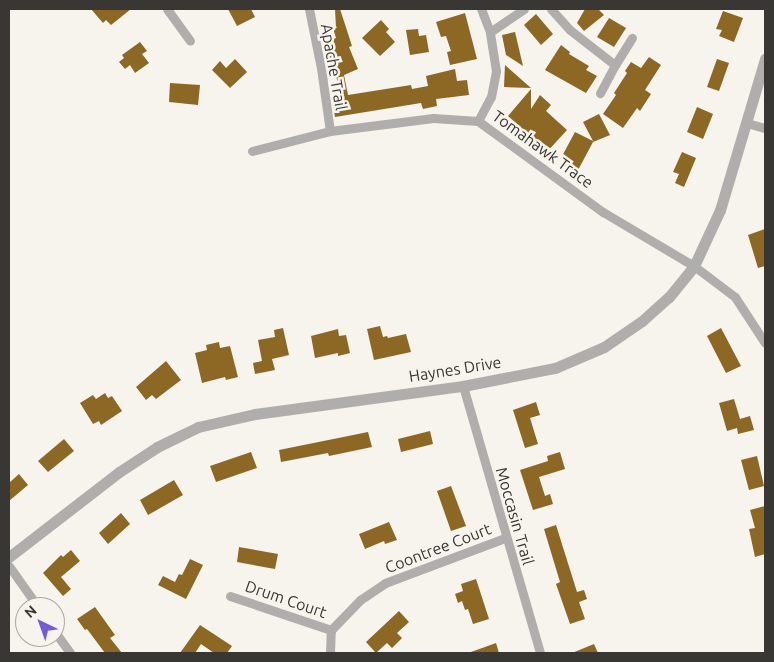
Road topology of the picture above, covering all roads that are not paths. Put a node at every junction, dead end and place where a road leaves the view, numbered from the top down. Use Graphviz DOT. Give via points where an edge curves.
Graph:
graph roads {
  1 [pos="167,9"];
  2 [pos="309,9"];
  3 [pos="481,9"];
  4 [pos="524,9"];
  5 [pos="552,9"];
  6 [pos="490,32"];
  7 [pos="632,38"];
  8 [pos="190,41"];
  9 [pos="765,59"];
  10 [pos="615,65"];
  11 [pos="600,93"];
  12 [pos="478,121"];
  13 [pos="748,123"];
  14 [pos="765,128"];
  15 [pos="330,131"];
  16 [pos="252,151"];
  17 [pos="694,266"];
  18 [pos="765,343"];
  19 [pos="463,386"];
  20 [pos="505,538"];
  21 [pos="9,557"];
  22 [pos="9,566"];
  23 [pos="230,596"];
  24 [pos="31,597"];
  25 [pos="331,630"];
  26 [pos="330,653"];
  27 [pos="540,653"];
  1 -- 8 [label="street"];
  2 -- 15 [label="street, Apache Trail"];
  3 -- 6 [label="street"];
  4 -- 6 [label="street"];
  5 -- 10 [label="street" via="570,30"];
  6 -- 12 [label="street" via="496,71 490,98"];
  7 -- 10 [label="street"];
  9 -- 13 [label="street, Haynes Drive"];
  10 -- 11 [label="street"];
  12 -- 15 [label="street, Tomahawk Trace" via="433,118"];
  12 -- 17 [label="street, Tomahawk Trace" via="604,212"];
  13 -- 14 [label="street"];
  13 -- 17 [label="street, Haynes Drive" via="720,210"];
  15 -- 16 [label="street, Tomahawk Trace"];
  17 -- 18 [label="street, Tomahawk Trace" via="735,297"];
  17 -- 19 [label="street, Haynes Drive" via="669,297 604,347 555,368"];
  19 -- 20 [label="street, Moccasin Trail"];
  19 -- 21 [label="street, Haynes Drive" via="255,414 198,427 157,447 119,472"];
  20 -- 25 [label="street, Coontree Court" via="385,583 360,600"];
  20 -- 27 [label="street, Moccasin Trail"];
  22 -- 24 [label="street"];
  23 -- 25 [label="street, Drum Court"];
  25 -- 26 [label="street"];
}
